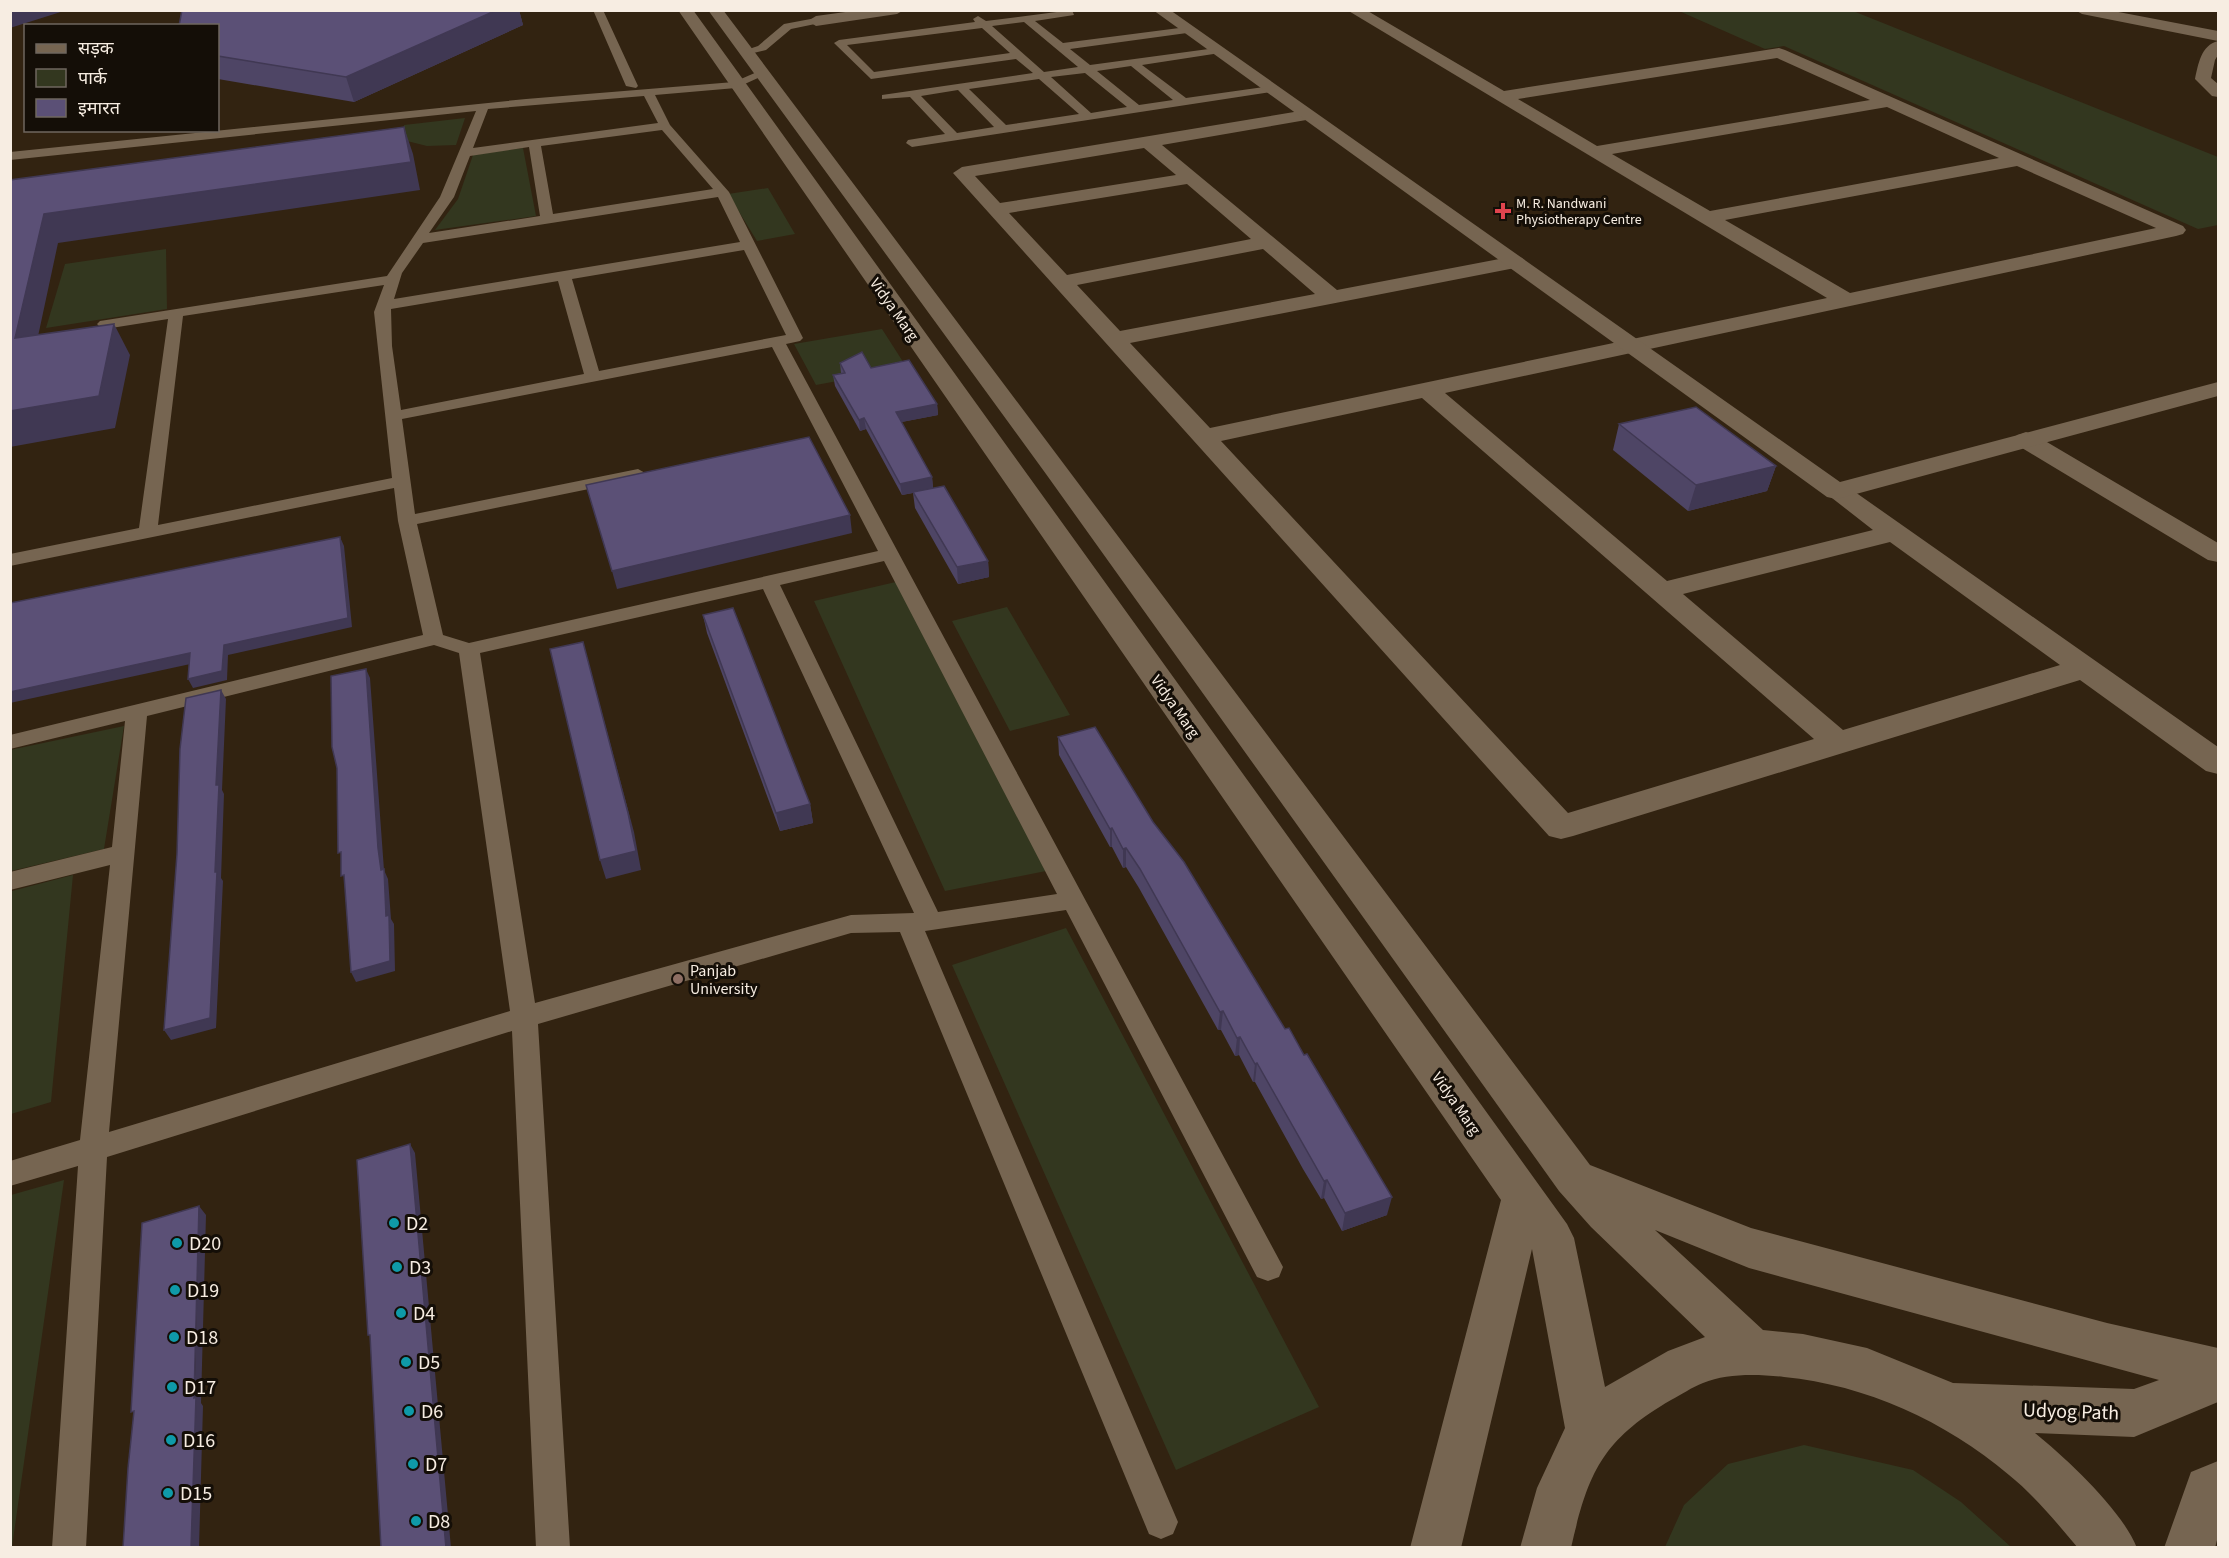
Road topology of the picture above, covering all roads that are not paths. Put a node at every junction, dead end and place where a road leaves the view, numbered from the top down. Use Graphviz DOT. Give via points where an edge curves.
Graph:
graph roads {
  1 [pos="598,10"];
  2 [pos="685,10"];
  3 [pos="714,10"];
  4 [pos="897,10"];
  5 [pos="967,10"];
  6 [pos="1160,10"];
  7 [pos="1354,10"];
  8 [pos="2082,10"];
  9 [pos="1072,14"];
  10 [pos="1027,19"];
  11 [pos="816,21"];
  12 [pos="983,24"];
  13 [pos="1187,30"];
  14 [pos="2218,36"];
  15 [pos="2218,46"];
  16 [pos="1060,47"];
  17 [pos="1216,51"];
  18 [pos="1019,55"];
  19 [pos="1132,62"];
  20 [pos="1086,69"];
  21 [pos="731,72"];
  22 [pos="1042,75"];
  23 [pos="632,86"];
  24 [pos="960,86"];
  25 [pos="1271,89"];
  26 [pos="648,92"];
  27 [pos="2218,92"];
  28 [pos="912,93"];
  29 [pos="886,97"];
  30 [pos="1500,97"];
  31 [pos="526,102"];
  32 [pos="1183,102"];
  33 [pos="1888,102"];
  34 [pos="483,107"];
  35 [pos="1136,109"];
  36 [pos="1306,115"];
  37 [pos="1088,116"];
  38 [pos="665,126"];
  39 [pos="1003,129"];
  40 [pos="954,137"];
  41 [pos="1146,140"];
  42 [pos="534,143"];
  43 [pos="912,143"];
  44 [pos="1593,152"];
  45 [pos="465,153"];
  46 [pos="10,156"];
  47 [pos="2019,160"];
  48 [pos="1191,178"];
  49 [pos="722,192"];
  50 [pos="996,209"];
  51 [pos="1707,218"];
  52 [pos="548,220"];
  53 [pos="419,239"];
  54 [pos="1267,242"];
  55 [pos="750,245"];
  56 [pos="1515,262"];
  57 [pos="564,276"];
  58 [pos="394,279"];
  59 [pos="1062,282"];
  60 [pos="1332,297"];
  61 [pos="1846,300"];
  62 [pos="385,305"];
  63 [pos="176,313"];
  64 [pos="105,324"];
  65 [pos="1115,339"];
  66 [pos="777,342"];
  67 [pos="1632,346"];
  68 [pos="593,379"];
  69 [pos="1426,389"];
  70 [pos="2218,389"];
  71 [pos="393,416"];
  72 [pos="829,435"];
  73 [pos="1204,436"];
  74 [pos="805,440"];
  75 [pos="2026,440"];
  76 [pos="653,471"];
  77 [pos="402,481"];
  78 [pos="1836,491"];
  79 [pos="407,521"];
  80 [pos="148,532"];
  81 [pos="1895,533"];
  82 [pos="891,554"];
  83 [pos="2218,554"];
  84 [pos="10,560"];
  85 [pos="769,581"];
  86 [pos="1661,591"];
  87 [pos="434,639"];
  88 [pos="469,649"];
  89 [pos="2085,668"];
  90 [pos="136,713"];
  91 [pos="10,742"];
  92 [pos="1838,743"];
  93 [pos="2218,763"];
  94 [pos="123,853"];
  95 [pos="10,881"];
  96 [pos="1074,900"];
  97 [pos="920,922"];
  98 [pos="524,1017"];
  99 [pos="93,1149"];
  100 [pos="10,1174"];
  101 [pos="1574,1178"];
  102 [pos="1523,1197"];
  103 [pos="1268,1267"];
  104 [pos="1754,1353"];
  105 [pos="2218,1371"];
  106 [pos="2218,1379"];
  107 [pos="1953,1407"];
  108 [pos="1590,1434"];
  109 [pos="2218,1486"];
  110 [pos="1161,1522"];
  111 [pos="69,1548"];
  112 [pos="553,1548"];
  113 [pos="1436,1548"];
  114 [pos="1545,1548"];
  115 [pos="2112,1548"];
  116 [pos="2189,1548"];
  1 -- 23 [label="lane"];
  2 -- 21 [label="street, Vidya Marg"];
  3 -- 21 [label="street, Vidya Marg"];
  4 -- 11 [label="street"];
  5 -- 12 [label="lane"];
  6 -- 13 [label="street"];
  7 -- 30 [label="street"];
  8 -- 14 [label="street"];
  9 -- 10 [label="lane"];
  10 -- 12 [label="lane"];
  10 -- 16 [label="lane"];
  11 -- 21 [label="lane" via="788,26"];
  12 -- 18 [label="lane"];
  12 -- 18 [label="lane" via="914,38 839,43 871,76 938,62"];
  13 -- 16 [label="lane" via="1100,37"];
  13 -- 17 [label="street"];
  15 -- 27 [label="street" via="2207,58 2203,80"];
  16 -- 20 [label="lane"];
  17 -- 19 [label="lane"];
  17 -- 25 [label="street"];
  18 -- 22 [label="lane"];
  19 -- 20 [label="lane"];
  19 -- 32 [label="lane"];
  20 -- 22 [label="lane"];
  20 -- 35 [label="lane"];
  21 -- 23 [label="lane"];
  21 -- 26 [label="lane"];
  21 -- 101 [label="street, Vidya Marg" via="1069,488"];
  21 -- 102 [label="street, Vidya Marg"];
  22 -- 24 [label="lane"];
  22 -- 37 [label="lane"];
  23 -- 31 [label="lane"];
  24 -- 28 [label="lane"];
  24 -- 39 [label="lane"];
  25 -- 32 [label="lane"];
  25 -- 36 [label="street"];
  26 -- 31 [label="lane"];
  26 -- 38 [label="lane"];
  28 -- 29 [label="lane"];
  28 -- 40 [label="lane"];
  30 -- 33 [label="street" via="1779,53"];
  30 -- 44 [label="street"];
  31 -- 34 [label="lane"];
  32 -- 35 [label="lane"];
  33 -- 44 [label="street"];
  33 -- 47 [label="street"];
  34 -- 45 [label="lane"];
  34 -- 46 [label="lane"];
  35 -- 37 [label="lane"];
  36 -- 41 [label="street"];
  36 -- 56 [label="street"];
  37 -- 39 [label="lane"];
  38 -- 42 [label="lane"];
  38 -- 49 [label="lane"];
  39 -- 40 [label="lane"];
  40 -- 43 [label="lane"];
  41 -- 48 [label="street"];
  41 -- 50 [label="street" via="962,172"];
  42 -- 45 [label="lane"];
  42 -- 52 [label="lane"];
  44 -- 51 [label="street"];
  45 -- 53 [label="lane" via="447,197"];
  47 -- 51 [label="street"];
  47 -- 61 [label="street" via="2176,230"];
  48 -- 50 [label="street"];
  48 -- 54 [label="street"];
  49 -- 52 [label="lane"];
  49 -- 55 [label="lane"];
  50 -- 59 [label="street"];
  51 -- 61 [label="street"];
  52 -- 53 [label="lane"];
  53 -- 58 [label="lane"];
  54 -- 59 [label="street"];
  54 -- 60 [label="street"];
  55 -- 57 [label="lane"];
  55 -- 66 [label="lane" via="795,338"];
  56 -- 60 [label="street"];
  56 -- 67 [label="street"];
  57 -- 62 [label="lane"];
  57 -- 68 [label="lane"];
  58 -- 62 [label="lane"];
  58 -- 63 [label="lane"];
  59 -- 65 [label="street"];
  60 -- 65 [label="street"];
  61 -- 67 [label="street"];
  62 -- 71 [label="lane" via="384,346"];
  63 -- 64 [label="lane"];
  63 -- 80 [label="lane"];
  65 -- 73 [label="street"];
  66 -- 68 [label="lane"];
  66 -- 72 [label="lane"];
  67 -- 69 [label="street"];
  67 -- 78 [label="street"];
  68 -- 71 [label="lane"];
  69 -- 73 [label="street"];
  69 -- 86 [label="street"];
  70 -- 75 [label="street"];
  71 -- 77 [label="lane"];
  72 -- 74 [label="lane"];
  72 -- 82 [label="lane"];
  73 -- 92 [label="street" via="1561,827"];
  75 -- 78 [label="street"];
  75 -- 83 [label="street"];
  76 -- 79 [label="lane"];
  77 -- 79 [label="lane"];
  77 -- 80 [label="lane"];
  78 -- 81 [label="street"];
  79 -- 87 [label="lane"];
  80 -- 84 [label="lane"];
  81 -- 86 [label="street"];
  81 -- 89 [label="street"];
  82 -- 85 [label="lane"];
  82 -- 96 [label="lane"];
  85 -- 88 [label="lane"];
  85 -- 97 [label="lane"];
  86 -- 92 [label="street"];
  87 -- 88 [label="lane"];
  87 -- 90 [label="lane"];
  88 -- 98 [label="lane"];
  89 -- 92 [label="street"];
  89 -- 93 [label="street"];
  90 -- 91 [label="lane"];
  90 -- 94 [label="lane"];
  94 -- 95 [label="lane"];
  94 -- 99 [label="lane"];
  96 -- 97 [label="lane"];
  96 -- 103 [label="lane"];
  97 -- 98 [label="lane" via="851,924"];
  97 -- 110 [label="lane"];
  98 -- 99 [label="lane"];
  98 -- 112 [label="lane"];
  99 -- 100 [label="lane"];
  99 -- 111 [label="lane"];
  101 -- 104 [label="street, Vidya Marg"];
  101 -- 105 [label="street" via="1749,1248 2107,1345"];
  102 -- 108 [label="street, Vidya Marg" via="1552,1238"];
  102 -- 113 [label="street"];
  104 -- 107 [label="street" via="1831,1360 1892,1378"];
  104 -- 108 [label="street" via="1695,1362 1619,1403"];
  106 -- 107 [label="street, Udyog Path" via="2134,1413"];
  107 -- 115 [label="street" via="2014,1448 2052,1480"];
  108 -- 114 [label="street" via="1569,1468 1557,1498"];
  109 -- 116 [label="street" via="2209,1491"];
}
